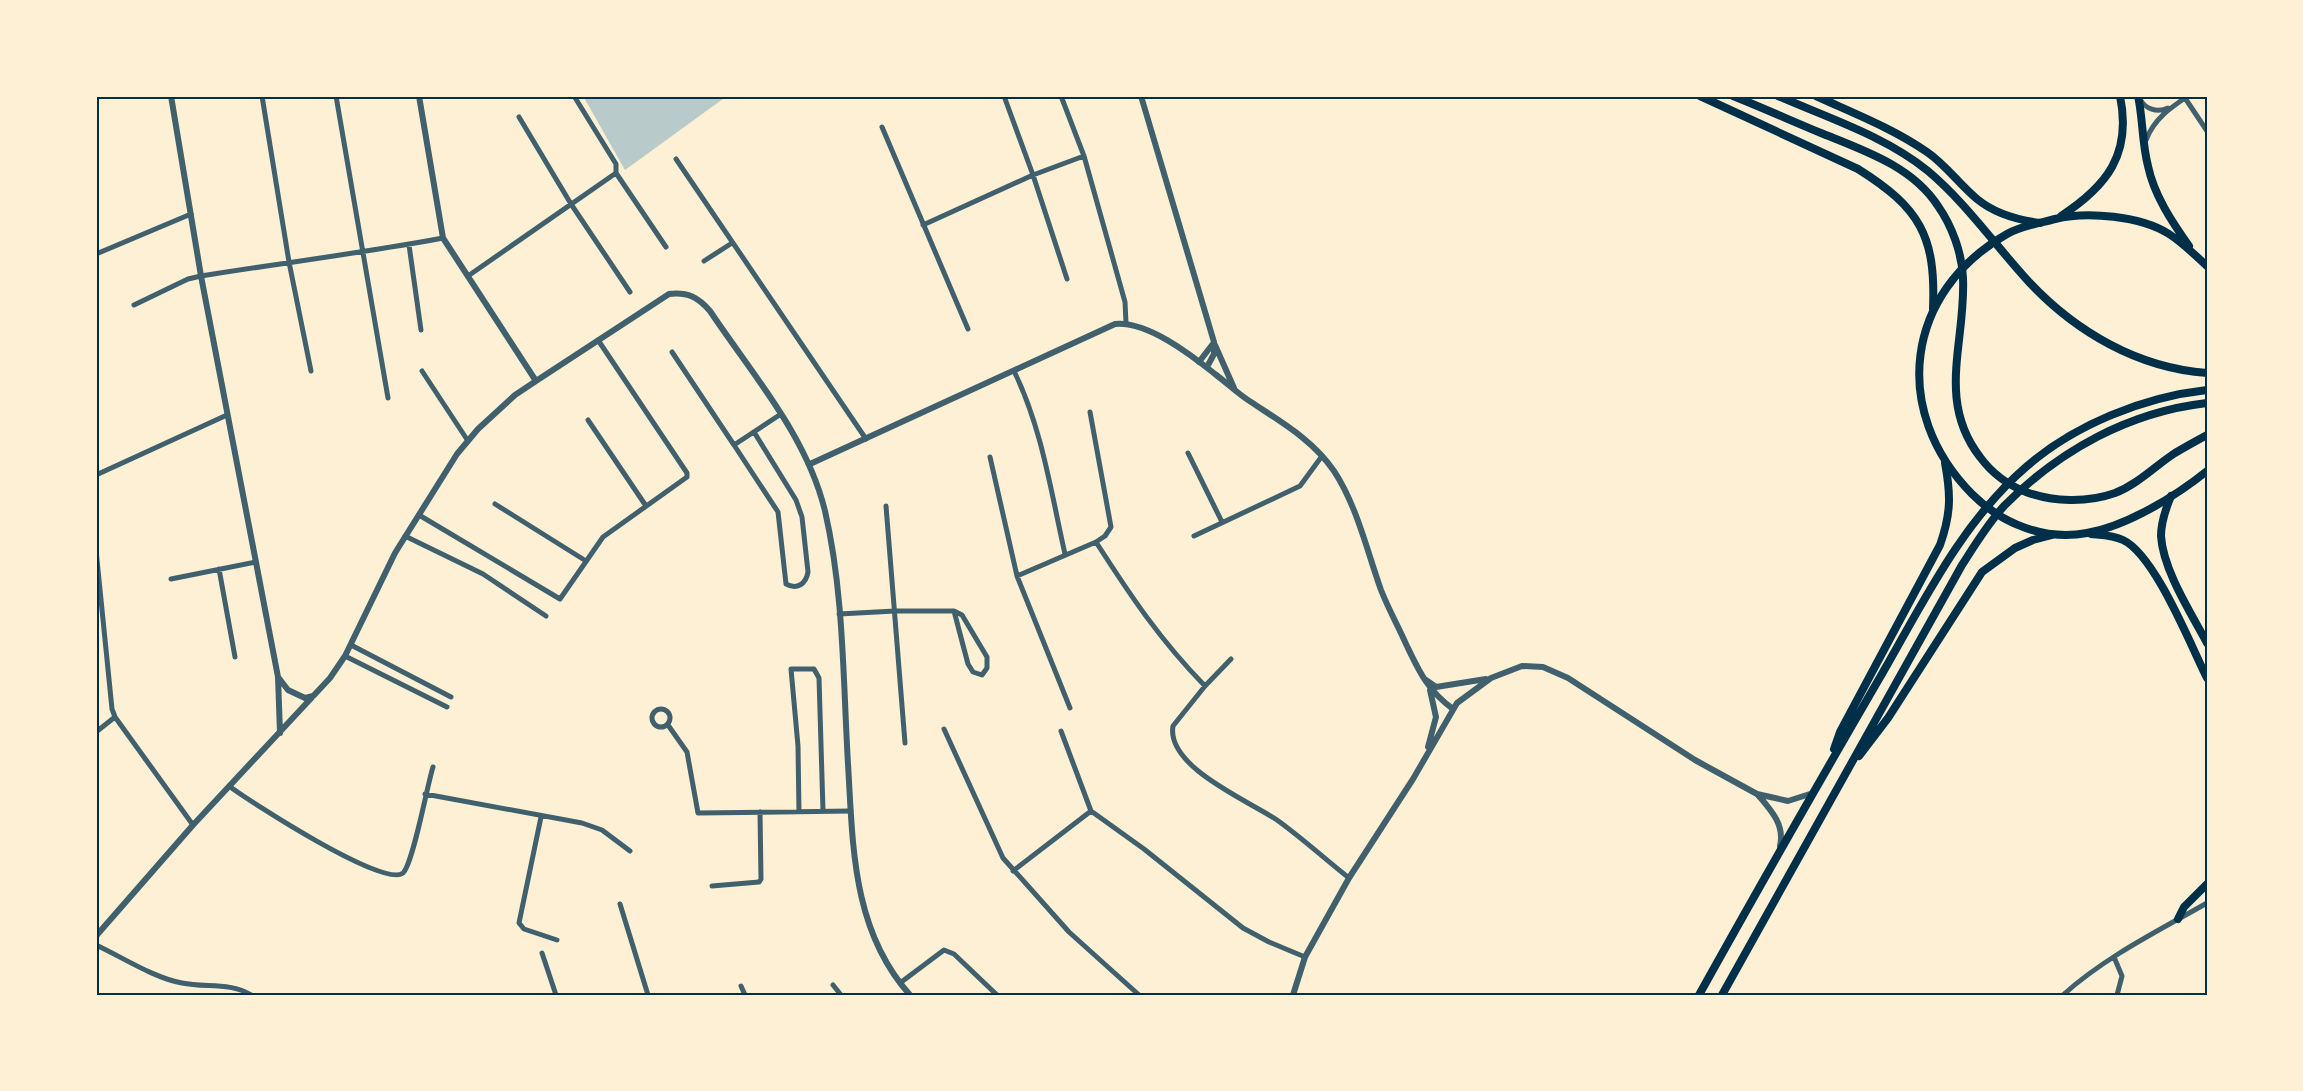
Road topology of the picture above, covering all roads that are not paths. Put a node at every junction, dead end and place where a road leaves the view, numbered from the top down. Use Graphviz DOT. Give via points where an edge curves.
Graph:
graph roads {
  1 [pos="171,96"];
  2 [pos="262,96"];
  3 [pos="336,96"];
  4 [pos="419,96"];
  5 [pos="574,96"];
  6 [pos="1004,96"];
  7 [pos="1061,96"];
  8 [pos="1141,96"];
  9 [pos="1700,96"];
  10 [pos="1733,96"];
  11 [pos="1778,96"];
  12 [pos="1816,96"];
  13 [pos="2120,96"];
  14 [pos="2138,96"];
  15 [pos="2187,97"];
  16 [pos="2172,107"];
  17 [pos="519,117"];
  18 [pos="882,127"];
  19 [pos="2207,131"];
  20 [pos="2144,145"];
  21 [pos="1084,156"];
  22 [pos="676,159"];
  23 [pos="616,173"];
  24 [pos="1033,175"];
  25 [pos="571,204"];
  26 [pos="191,214"];
  27 [pos="2058,218"];
  28 [pos="2040,223"];
  29 [pos="922,225"];
  30 [pos="443,238"];
  31 [pos="732,243"];
  32 [pos="409,245"];
  33 [pos="666,247"];
  34 [pos="2193,252"];
  35 [pos="362,253"];
  36 [pos="96,254"];
  37 [pos="704,261"];
  38 [pos="289,262"];
  39 [pos="2207,266"];
  40 [pos="201,276"];
  41 [pos="468,276"];
  42 [pos="1067,279"];
  43 [pos="630,292"];
  44 [pos="134,305"];
  45 [pos="1933,309"];
  46 [pos="1126,323"];
  47 [pos="968,329"];
  48 [pos="421,330"];
  49 [pos="598,340"];
  50 [pos="1214,342"];
  51 [pos="672,352"];
  52 [pos="1199,362"];
  53 [pos="1207,368"];
  54 [pos="311,371"];
  55 [pos="422,371"];
  56 [pos="1014,371"];
  57 [pos="2207,373"];
  58 [pos="536,381"];
  59 [pos="1235,389"];
  60 [pos="2207,390"];
  61 [pos="388,398"];
  62 [pos="2207,403"];
  63 [pos="1090,412"];
  64 [pos="781,414"];
  65 [pos="227,415"];
  66 [pos="588,420"];
  67 [pos="754,432"];
  68 [pos="2207,435"];
  69 [pos="866,439"];
  70 [pos="468,441"];
  71 [pos="734,445"];
  72 [pos="1188,453"];
  73 [pos="1322,456"];
  74 [pos="990,457"];
  75 [pos="1944,460"];
  76 [pos="810,465"];
  77 [pos="2207,471"];
  78 [pos="96,475"];
  79 [pos="2172,494"];
  80 [pos="495,504"];
  81 [pos="646,506"];
  82 [pos="886,506"];
  83 [pos="419,515"];
  84 [pos="1222,522"];
  85 [pos="2087,533"];
  86 [pos="2059,534"];
  87 [pos="405,536"];
  88 [pos="1194,536"];
  89 [pos="1096,542"];
  90 [pos="96,550"];
  91 [pos="1065,554"];
  92 [pos="586,561"];
  93 [pos="256,562"];
  94 [pos="219,569"];
  95 [pos="1017,576"];
  96 [pos="171,579"];
  97 [pos="895,611"];
  98 [pos="954,611"];
  99 [pos="839,614"];
  100 [pos="546,616"];
  101 [pos="2207,643"];
  102 [pos="351,645"];
  103 [pos="345,656"];
  104 [pos="235,657"];
  105 [pos="1231,659"];
  106 [pos="278,676"];
  107 [pos="1491,678"];
  108 [pos="2207,678"];
  109 [pos="1423,679"];
  110 [pos="1204,686"];
  111 [pos="1430,690"];
  112 [pos="315,695"];
  113 [pos="451,697"];
  114 [pos="447,707"];
  115 [pos="1070,708"];
  116 [pos="1453,709"];
  117 [pos="115,717"];
  118 [pos="668,725"];
  119 [pos="944,729"];
  120 [pos="1061,731"];
  121 [pos="96,732"];
  122 [pos="280,733"];
  123 [pos="905,743"];
  124 [pos="1427,753"];
  125 [pos="1830,764"];
  126 [pos="433,767"];
  127 [pos="1846,772"];
  128 [pos="229,786"];
  129 [pos="1813,793"];
  130 [pos="425,794"];
  131 [pos="1757,794"];
  132 [pos="823,811"];
  133 [pos="850,811"];
  134 [pos="1091,811"];
  135 [pos="760,812"];
  136 [pos="799,812"];
  137 [pos="541,817"];
  138 [pos="193,825"];
  139 [pos="1780,849"];
  140 [pos="630,851"];
  141 [pos="1013,871"];
  142 [pos="1349,878"];
  143 [pos="2207,884"];
  144 [pos="712,886"];
  145 [pos="2207,903"];
  146 [pos="620,904"];
  147 [pos="2178,919"];
  148 [pos="96,936"];
  149 [pos="557,940"];
  150 [pos="96,945"];
  151 [pos="542,953"];
  152 [pos="1305,957"];
  153 [pos="2114,957"];
  154 [pos="900,983"];
  155 [pos="833,985"];
  156 [pos="741,986"];
  157 [pos="252,995"];
  158 [pos="556,995"];
  159 [pos="648,995"];
  160 [pos="745,995"];
  161 [pos="841,995"];
  162 [pos="910,995"];
  163 [pos="997,995"];
  164 [pos="1140,995"];
  165 [pos="1293,995"];
  166 [pos="1699,995"];
  167 [pos="1722,995"];
  168 [pos="2063,995"];
  169 [pos="2117,995"];
  1 -- 26 [label="street"];
  2 -- 38 [label="street"];
  3 -- 35 [label="street"];
  4 -- 30 [label="street"];
  5 -- 23 [label="street" via="616,164"];
  6 -- 24 [label="street"];
  7 -- 21 [label="street"];
  8 -- 50 [label="street"];
  9 -- 45 [label="main road" via="1858,169 1900,199 1929,244"];
  10 -- 68 [label="main road" via="1878,157 1925,189 1939,206 1953,232 1963,275 1963,316 1956,363 1955,400 1959,418 1984,463 2014,487 2056,499 2115,493"];
  11 -- 57 [label="main road" via="1881,141 1916,161 1963,206 2044,298 2094,336 2157,364"];
  12 -- 28 [label="main road" via="1896,132 1942,164 1992,209 2022,221"];
  13 -- 27 [label="main road" via="2122,128 2107,176 2097,189"];
  14 -- 16 [label="street" via="2154,110"];
  14 -- 20 [label="main road"];
  15 -- 16 [label="street"];
  15 -- 19 [label="street"];
  16 -- 20 [label="street" via="2150,128"];
  17 -- 25 [label="street"];
  18 -- 29 [label="street"];
  20 -- 34 [label="main road" via="2155,190"];
  21 -- 24 [label="street"];
  21 -- 46 [label="street" via="1125,302"];
  22 -- 31 [label="street"];
  23 -- 25 [label="street"];
  23 -- 33 [label="street"];
  24 -- 29 [label="street"];
  24 -- 42 [label="street"];
  25 -- 41 [label="street"];
  25 -- 43 [label="street"];
  26 -- 36 [label="street"];
  26 -- 40 [label="street"];
  27 -- 28 [label="main road"];
  27 -- 34 [label="main road" via="2107,216 2139,222 2167,233"];
  28 -- 45 [label="main road" via="2008,233 1982,252 1963,268"];
  29 -- 47 [label="street"];
  30 -- 32 [label="street"];
  30 -- 41 [label="street"];
  31 -- 37 [label="street"];
  31 -- 69 [label="street"];
  32 -- 35 [label="street"];
  32 -- 48 [label="street"];
  34 -- 39 [label="main road"];
  35 -- 38 [label="street"];
  35 -- 61 [label="street"];
  38 -- 40 [label="street"];
  38 -- 54 [label="street"];
  40 -- 44 [label="street"];
  40 -- 65 [label="street"];
  41 -- 58 [label="street"];
  45 -- 75 [label="main road" via="1920,351 1919,376 1928,427"];
  46 -- 52 [label="street" via="1163,339"];
  46 -- 56 [label="street" via="1115,324"];
  49 -- 58 [label="street"];
  49 -- 64 [label="street" via="669,294 692,295 710,311"];
  49 -- 81 [label="street" via="687,473"];
  50 -- 52 [label="street"];
  50 -- 53 [label="street" via="1214,354"];
  50 -- 59 [label="street"];
  51 -- 71 [label="street"];
  52 -- 53 [label="street"];
  53 -- 59 [label="street"];
  55 -- 70 [label="street"];
  56 -- 69 [label="street"];
  56 -- 91 [label="street" via="1038,431"];
  58 -- 70 [label="street" via="515,395"];
  59 -- 73 [label="street" via="1294,430"];
  60 -- 125 [label="main road" via="2172,395 2082,429 2026,467 1996,496 1951,555"];
  62 -- 127 [label="main road" via="2151,414 2086,441 2004,506 1962,565"];
  63 -- 89 [label="street" via="1111,527"];
  64 -- 67 [label="street"];
  64 -- 76 [label="street"];
  65 -- 78 [label="street"];
  65 -- 93 [label="street"];
  66 -- 81 [label="street"];
  67 -- 71 [label="street"];
  67 -- 71 [label="street" via="800,509 808,572 800,586 786,584 778,512"];
  69 -- 76 [label="street"];
  70 -- 83 [label="street"];
  72 -- 84 [label="street"];
  73 -- 84 [label="street" via="1300,486"];
  73 -- 109 [label="street" via="1345,489 1382,592"];
  74 -- 95 [label="street"];
  75 -- 86 [label="main road" via="1989,509 2029,530"];
  75 -- 125 [label="main road" via="1950,505 1940,545 1840,732"];
  76 -- 99 [label="street" via="833,549"];
  77 -- 79 [label="main road"];
  79 -- 85 [label="main road" via="2140,515"];
  79 -- 101 [label="main road" via="2163,521 2163,549"];
  80 -- 92 [label="street"];
  81 -- 92 [label="street" via="603,537"];
  82 -- 97 [label="street"];
  83 -- 87 [label="street"];
  83 -- 92 [label="street" via="560,599"];
  84 -- 88 [label="street"];
  85 -- 86 [label="main road"];
  85 -- 108 [label="main road" via="2124,540 2138,552 2152,569"];
  86 -- 127 [label="main road" via="2015,548 1982,572 1887,718"];
  87 -- 100 [label="street" via="483,574"];
  87 -- 102 [label="street"];
  89 -- 91 [label="street"];
  89 -- 110 [label="street" via="1173,654"];
  90 -- 117 [label="street"];
  91 -- 95 [label="street"];
  93 -- 94 [label="street"];
  93 -- 106 [label="street"];
  94 -- 96 [label="street"];
  94 -- 104 [label="street"];
  95 -- 115 [label="street"];
  97 -- 98 [label="street"];
  97 -- 99 [label="street"];
  97 -- 123 [label="street"];
  98 -- 98 [label="street" via="962,615 987,657 982,675 973,672 968,664"];
  99 -- 133 [label="street"];
  102 -- 103 [label="street"];
  102 -- 113 [label="street"];
  103 -- 112 [label="street"];
  103 -- 114 [label="street"];
  105 -- 110 [label="street"];
  106 -- 112 [label="street" via="288,690 305,698"];
  106 -- 122 [label="street"];
  107 -- 109 [label="street" via="1436,687"];
  107 -- 116 [label="street"];
  107 -- 131 [label="street" via="1522,666 1543,667 1560,674 1695,760"];
  109 -- 111 [label="street"];
  110 -- 142 [label="street" via="1173,726 1174,745 1180,754 1224,790 1277,820"];
  111 -- 116 [label="street"];
  111 -- 124 [label="street" via="1437,717"];
  112 -- 122 [label="street"];
  116 -- 124 [label="street"];
  117 -- 121 [label="street"];
  117 -- 138 [label="street"];
  118 -- 135 [label="street" via="687,752 698,813"];
  119 -- 141 [label="street" via="1003,858"];
  120 -- 134 [label="street"];
  122 -- 128 [label="street"];
  124 -- 142 [label="street"];
  125 -- 129 [label="main road"];
  126 -- 130 [label="street"];
  127 -- 167 [label="main road"];
  128 -- 130 [label="street" via="279,820 355,862 392,876 405,872"];
  128 -- 138 [label="street"];
  129 -- 131 [label="street" via="1788,801"];
  129 -- 139 [label="main road"];
  130 -- 137 [label="street"];
  131 -- 139 [label="street" via="1780,828"];
  132 -- 133 [label="street"];
  132 -- 136 [label="street"];
  132 -- 136 [label="street" via="819,678 814,669 791,669"];
  133 -- 154 [label="street" via="866,918 879,950"];
  134 -- 141 [label="street"];
  134 -- 152 [label="street" via="1244,928"];
  135 -- 136 [label="street"];
  135 -- 144 [label="street" via="761,879"];
  137 -- 140 [label="street" via="595,827"];
  137 -- 149 [label="street" via="519,923 524,929"];
  138 -- 148 [label="street"];
  139 -- 166 [label="main road"];
  141 -- 164 [label="street" via="1069,932"];
  142 -- 152 [label="street"];
  143 -- 147 [label="main road" via="2184,907"];
  145 -- 147 [label="street"];
  146 -- 159 [label="street"];
  147 -- 153 [label="street"];
  150 -- 157 [label="street" via="163,977 183,983 226,986"];
  151 -- 158 [label="street"];
  152 -- 165 [label="street"];
  153 -- 168 [label="street"];
  153 -- 169 [label="street" via="2122,976"];
  154 -- 162 [label="street"];
  154 -- 163 [label="street" via="944,950 954,954"];
  155 -- 161 [label="street"];
  156 -- 160 [label="street"];
}
